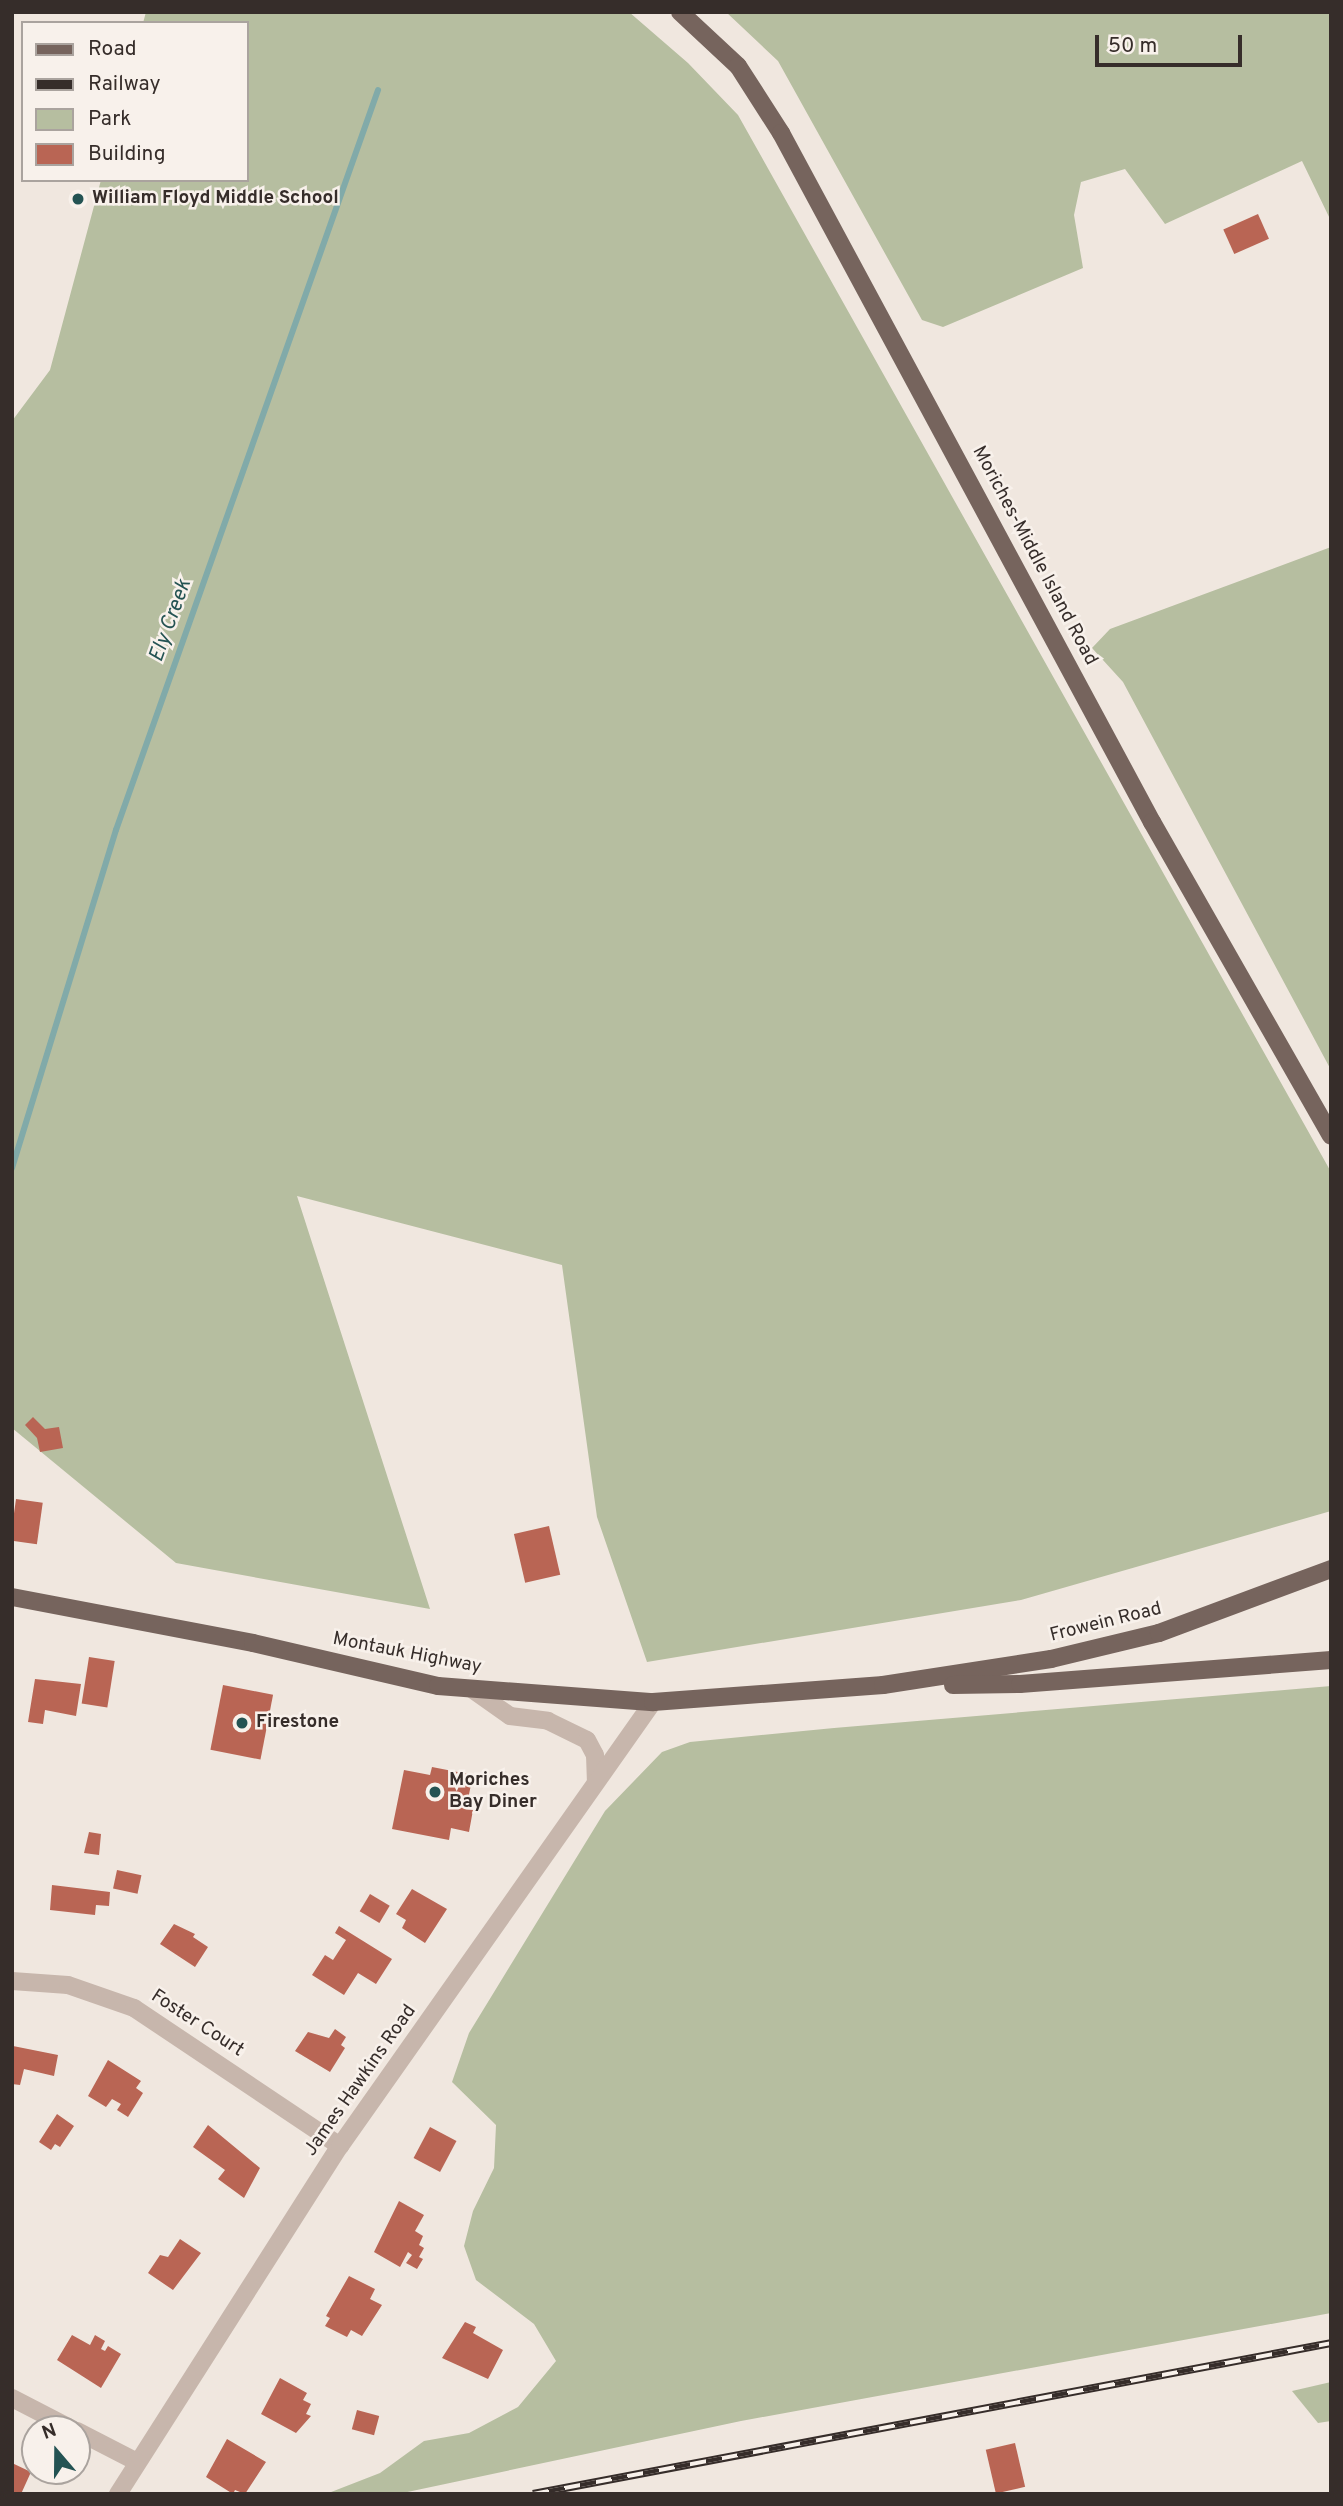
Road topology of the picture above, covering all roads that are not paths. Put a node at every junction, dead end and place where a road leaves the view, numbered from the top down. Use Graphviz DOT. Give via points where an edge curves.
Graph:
graph roads {
  1 [pos="680,12"];
  2 [pos="1331,1136"];
  3 [pos="1331,1569"];
  4 [pos="12,1597"];
  5 [pos="1331,1660"];
  6 [pos="883,1685"];
  7 [pos="473,1690"];
  8 [pos="653,1702"];
  9 [pos="596,1780"];
  10 [pos="12,1981"];
  11 [pos="340,2146"];
  12 [pos="12,2398"];
  13 [pos="45,2415"];
  14 [pos="91,2438"];
  15 [pos="135,2461"];
  16 [pos="118,2494"];
  1 -- 2 [label="main road, Moriches-Middle Island Road" via="738,66 781,133 1152,822"];
  3 -- 6 [label="main road, Frowein Road" via="1133,1641 1007,1667"];
  4 -- 7 [label="main road, Montauk Highway"];
  5 -- 6 [label="main road" via="1020,1684"];
  6 -- 8 [label="main road, Montauk Highway"];
  7 -- 8 [label="main road, Montauk Highway"];
  7 -- 9 [label="street" via="510,1716 548,1721 587,1740 595,1755"];
  8 -- 9 [label="street, James Hawkins Road"];
  9 -- 11 [label="street, James Hawkins Road"];
  10 -- 11 [label="street, Foster Court" via="68,1985 134,2008"];
  11 -- 15 [label="street, James Hawkins Road"];
  12 -- 13 [label="street"];
  14 -- 15 [label="street"];
  15 -- 16 [label="street, James Hawkins Road"];
}
